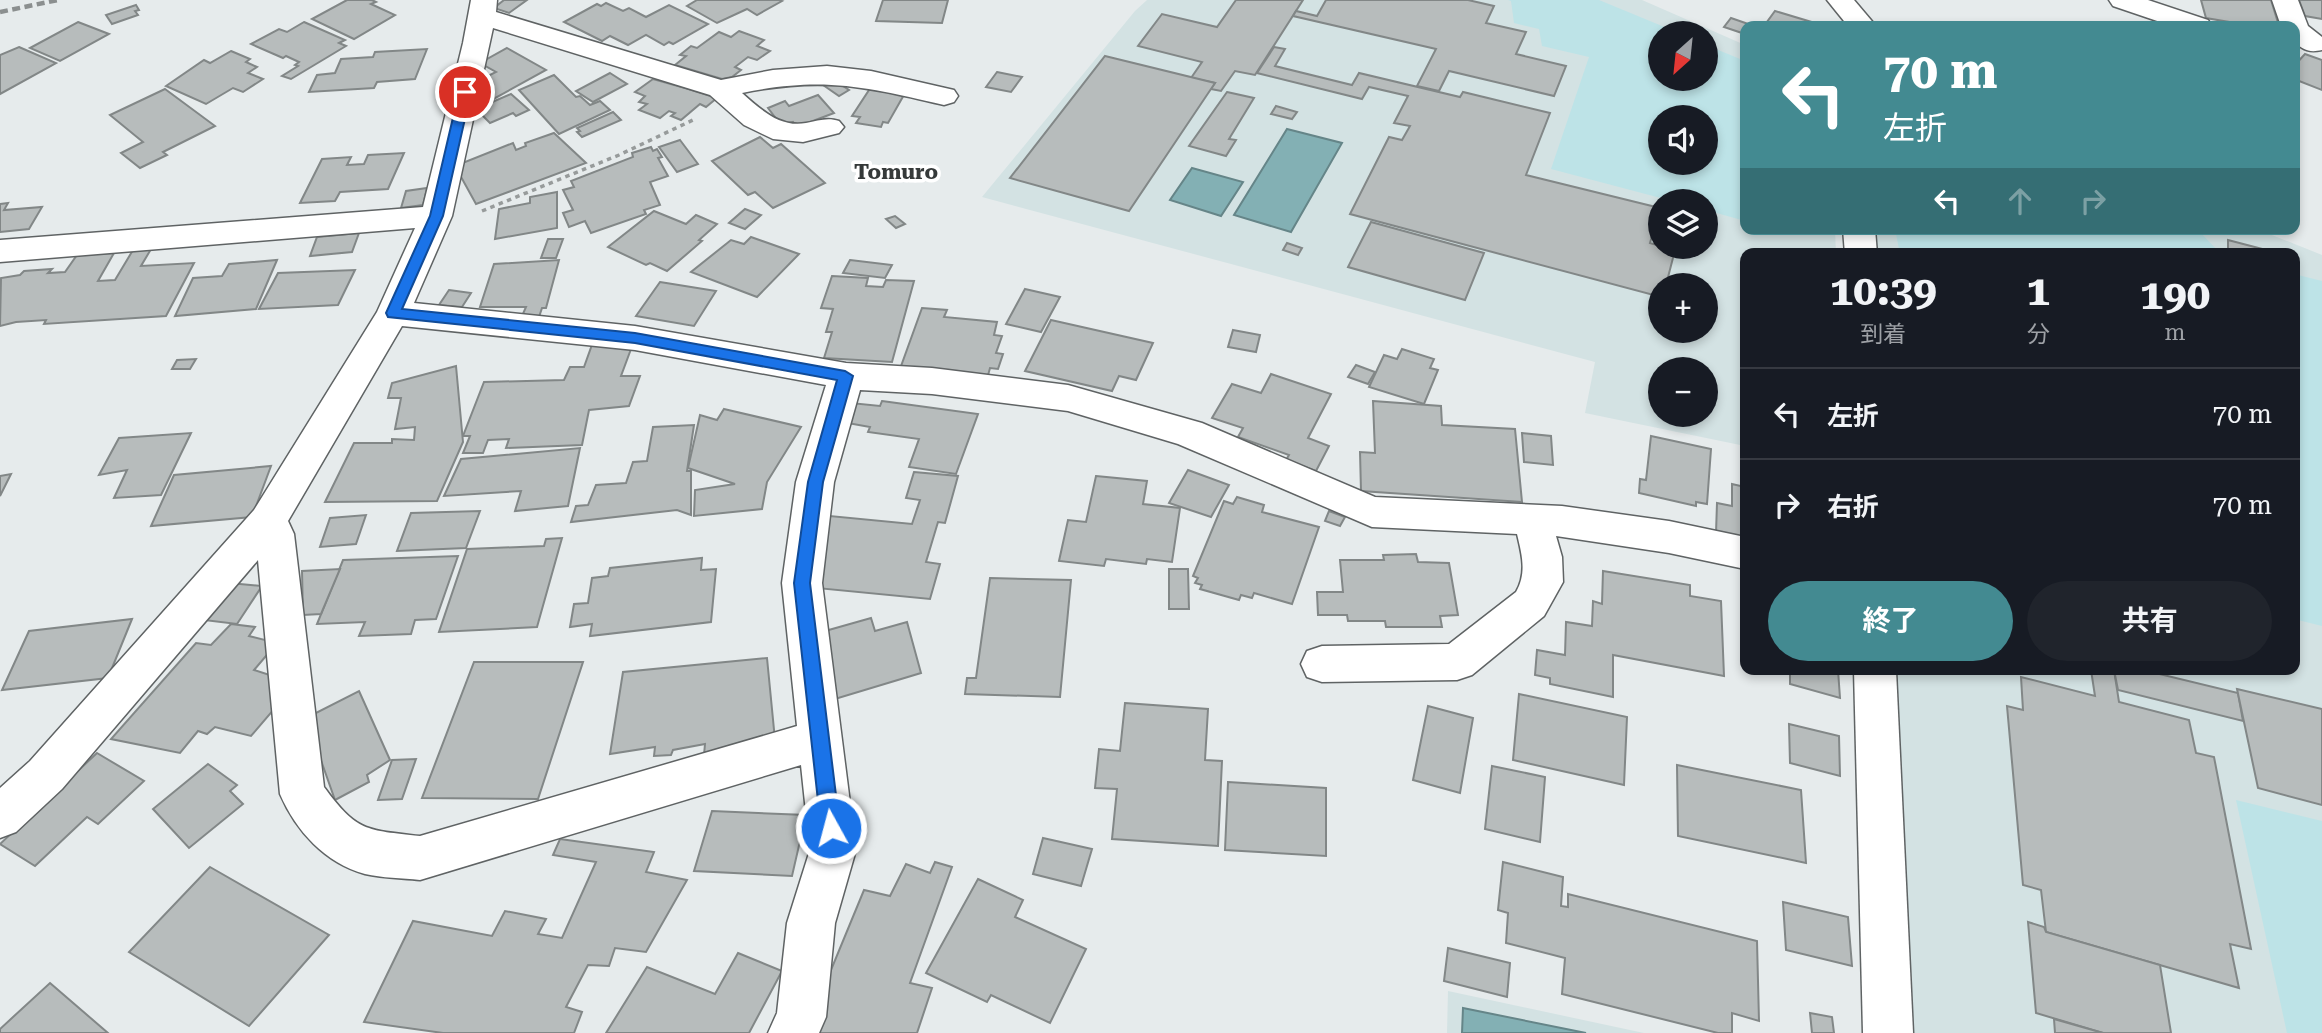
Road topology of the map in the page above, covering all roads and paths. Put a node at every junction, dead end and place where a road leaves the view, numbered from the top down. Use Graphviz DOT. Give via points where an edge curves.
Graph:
graph roads {
  1 [pos="1840,0"];
  2 [pos="2122,0"];
  3 [pos="2285,0"];
  4 [pos="483,8"];
  5 [pos="1858,21"];
  6 [pos="2184,21"];
  7 [pos="2293,21"];
  8 [pos="727,95"];
  9 [pos="944,96"];
  10 [pos="829,127"];
  11 [pos="436,216"];
  12 [pos="0,251"];
  13 [pos="393,313"];
  14 [pos="845,376"];
  15 [pos="1532,519"];
  16 [pos="268,521"];
  17 [pos="1740,552"];
  18 [pos="1322,664"];
  19 [pos="1875,675"];
  20 [pos="820,739"];
  21 [pos="0,817"];
  22 [pos="793,1033"];
  23 [pos="1888,1033"];
  1 -- 5 [label="street"];
  2 -- 6 [label="street"];
  3 -- 7 [label="street"];
  4 -- 8 [label="street"];
  4 -- 11 [label="street"];
  8 -- 9 [label="street" via="764,79 827,74"];
  8 -- 10 [label="street" via="754,119 783,133"];
  8 -- 11 [label="path" via="619,155 478,213"];
  11 -- 12 [label="street"];
  11 -- 13 [label="street"];
  13 -- 14 [label="street" via="635,338"];
  13 -- 16 [label="street"];
  14 -- 15 [label="street" via="932,381 1068,398 1189,433 1372,512"];
  14 -- 20 [label="street" via="815,482 802,583"];
  15 -- 17 [label="street" via="1669,537"];
  15 -- 18 [label="street" via="1544,582 1530,604 1457,662"];
  16 -- 20 [label="street" via="275,534 302,794 330,831 366,852 420,858"];
  16 -- 21 [label="street" via="46,775"];
  19 -- 23 [label="street"];
  20 -- 22 [label="street" via="834,850 811,922 801,1017"];
}
